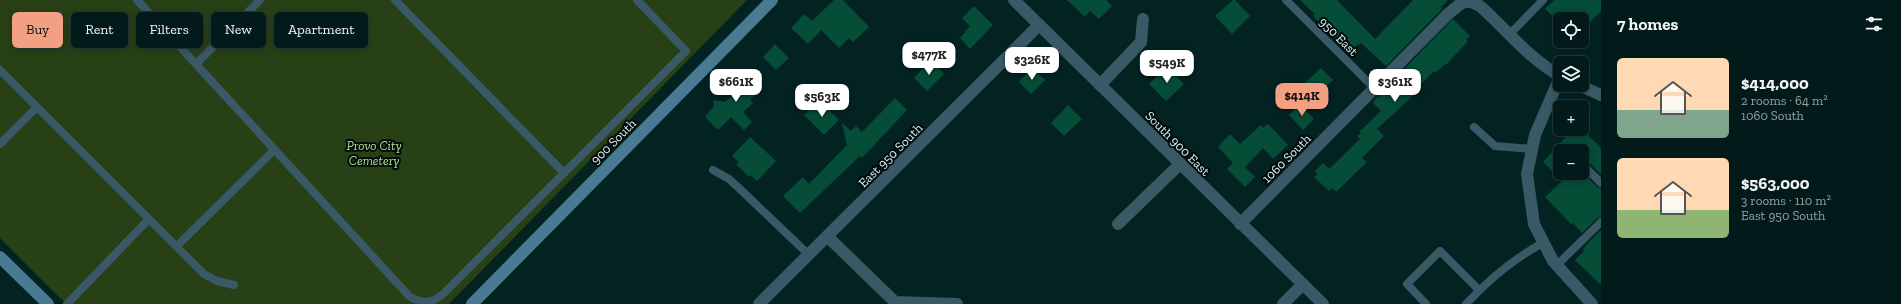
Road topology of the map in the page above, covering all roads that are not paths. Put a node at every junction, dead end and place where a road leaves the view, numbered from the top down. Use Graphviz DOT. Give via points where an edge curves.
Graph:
graph roads {
  1 [pos="136,0"];
  2 [pos="260,0"];
  3 [pos="395,0"];
  4 [pos="637,0"];
  5 [pos="772,0"];
  6 [pos="1014,0"];
  7 [pos="1286,0"];
  8 [pos="1543,0"];
  9 [pos="1476,1"];
  10 [pos="1143,19"];
  11 [pos="1040,25"];
  12 [pos="1509,35"];
  13 [pos="197,63"];
  14 [pos="0,70"];
  15 [pos="1553,72"];
  16 [pos="1100,85"];
  17 [pos="1374,88"];
  18 [pos="1589,90"];
  19 [pos="1554,92"];
  20 [pos="1601,95"];
  21 [pos="37,107"];
  22 [pos="1474,128"];
  23 [pos="0,144"];
  24 [pos="1532,149"];
  25 [pos="274,150"];
  26 [pos="1180,164"];
  27 [pos="713,170"];
  28 [pos="1589,171"];
  29 [pos="564,173"];
  30 [pos="1601,183"];
  31 [pos="149,220"];
  32 [pos="1601,222"];
  33 [pos="1118,224"];
  34 [pos="1240,224"];
  35 [pos="828,237"];
  36 [pos="1544,242"];
  37 [pos="178,246"];
  38 [pos="809,256"];
  39 [pos="0,257"];
  40 [pos="1557,265"];
  41 [pos="1303,284"];
  42 [pos="234,285"];
  43 [pos="1479,290"];
  44 [pos="474,303"];
  45 [pos="48,304"];
  46 [pos="67,304"];
  47 [pos="759,304"];
  48 [pos="957,304"];
  49 [pos="1283,304"];
  50 [pos="1323,304"];
  51 [pos="1426,304"];
  52 [pos="1466,304"];
  53 [pos="1592,304"];
  1 -- 13 [label="lane"];
  2 -- 13 [label="lane"];
  3 -- 29 [label="lane"];
  4 -- 29 [label="lane" via="686,51"];
  5 -- 44 [label="street, 900 South"];
  6 -- 11 [label="street, South 900 East"];
  7 -- 17 [label="lane, 950 East"];
  8 -- 12 [label="lane"];
  9 -- 12 [label="street"];
  9 -- 17 [label="street, 1060 South" via="1459,5"];
  10 -- 16 [label="street" via="1141,42"];
  11 -- 16 [label="street, South 900 East"];
  11 -- 35 [label="street, East 950 South"];
  12 -- 15 [label="street" via="1535,60"];
  13 -- 25 [label="lane"];
  14 -- 21 [label="lane"];
  16 -- 26 [label="street, South 900 East"];
  17 -- 34 [label="street, 1060 South"];
  18 -- 20 [label="street"];
  19 -- 24 [label="street" via="1535,135"];
  21 -- 23 [label="lane"];
  21 -- 31 [label="lane"];
  22 -- 24 [label="lane" via="1495,146"];
  24 -- 36 [label="street" via="1527,174 1534,224"];
  25 -- 29 [label="lane" via="410,297 421,302 435,301 443,294"];
  25 -- 37 [label="lane"];
  26 -- 33 [label="street"];
  26 -- 34 [label="street, South 900 East"];
  27 -- 38 [label="lane" via="729,179"];
  28 -- 30 [label="lane"];
  31 -- 37 [label="lane"];
  31 -- 46 [label="lane"];
  32 -- 40 [label="lane"];
  34 -- 41 [label="street, South 900 East"];
  35 -- 38 [label="street, East 950 South"];
  35 -- 48 [label="street" via="895,302"];
  36 -- 40 [label="street"];
  36 -- 43 [label="lane" via="1508,265"];
  37 -- 42 [label="lane" via="204,274"];
  38 -- 47 [label="street, East 950 South"];
  39 -- 45 [label="street"];
  40 -- 53 [label="street"];
  41 -- 49 [label="street"];
  41 -- 50 [label="street, South 900 East"];
  43 -- 51 [label="lane" via="1440,251 1407,284"];
  43 -- 52 [label="lane"];
}
